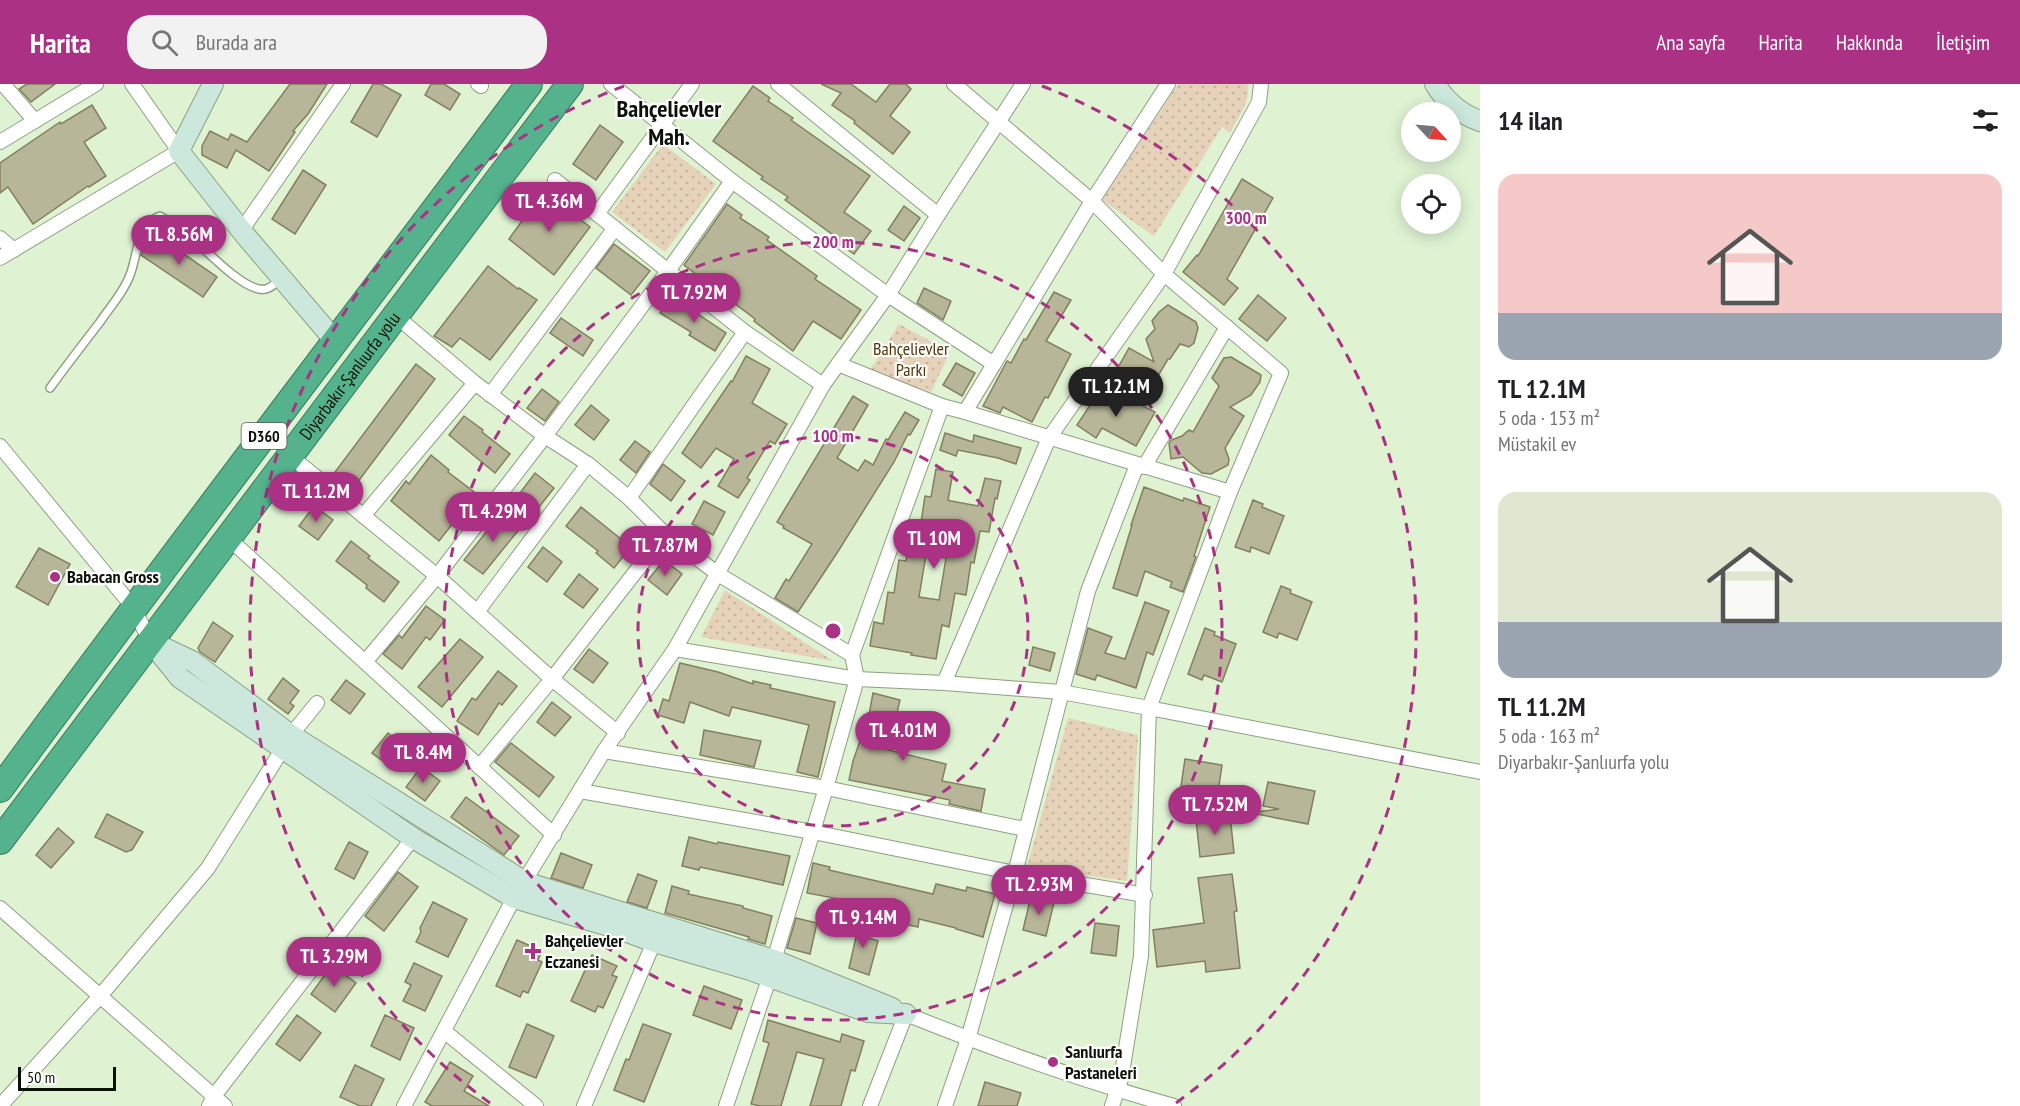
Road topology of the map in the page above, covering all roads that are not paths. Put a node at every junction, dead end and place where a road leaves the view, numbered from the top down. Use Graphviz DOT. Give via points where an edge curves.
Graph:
graph roads {
  1 [pos="3,84"];
  2 [pos="96,84"];
  3 [pos="132,84"];
  4 [pos="213,84"];
  5 [pos="343,84"];
  6 [pos="529,84"];
  7 [pos="570,84"];
  8 [pos="611,84"];
  9 [pos="692,84"];
  10 [pos="778,84"];
  11 [pos="954,84"];
  12 [pos="1023,84"];
  13 [pos="1168,84"];
  14 [pos="1261,84"];
  15 [pos="1435,84"];
  16 [pos="35,121"];
  17 [pos="998,121"];
  18 [pos="1480,121"];
  19 [pos="663,124"];
  20 [pos="0,142"];
  21 [pos="179,151"];
  22 [pos="555,180"];
  23 [pos="732,181"];
  24 [pos="1092,201"];
  25 [pos="597,214"];
  26 [pos="938,214"];
  27 [pos="615,228"];
  28 [pos="241,231"];
  29 [pos="0,238"];
  30 [pos="14,249"];
  31 [pos="0,258"];
  32 [pos="668,271"];
  33 [pos="1164,274"];
  34 [pos="282,279"];
  35 [pos="888,295"];
  36 [pos="396,316"];
  37 [pos="1227,327"];
  38 [pos="746,332"];
  39 [pos="336,342"];
  40 [pos="838,364"];
  41 [pos="994,364"];
  42 [pos="476,383"];
  43 [pos="823,385"];
  44 [pos="50,388"];
  45 [pos="490,395"];
  46 [pos="942,406"];
  47 [pos="965,412"];
  48 [pos="545,436"];
  49 [pos="1049,438"];
  50 [pos="0,446"];
  51 [pos="289,455"];
  52 [pos="588,464"];
  53 [pos="1140,466"];
  54 [pos="1230,492"];
  55 [pos="629,498"];
  56 [pos="363,516"];
  57 [pos="665,534"];
  58 [pos="227,537"];
  59 [pos="717,574"];
  60 [pos="437,576"];
  61 [pos="133,607"];
  62 [pos="477,612"];
  63 [pos="150,641"];
  64 [pos="675,649"];
  65 [pos="852,655"];
  66 [pos="365,662"];
  67 [pos="552,679"];
  68 [pos="857,679"];
  69 [pos="944,684"];
  70 [pos="1061,692"];
  71 [pos="317,703"];
  72 [pos="1149,708"];
  73 [pos="618,733"];
  74 [pos="286,742"];
  75 [pos="604,751"];
  76 [pos="479,767"];
  77 [pos="1480,771"];
  78 [pos="826,788"];
  79 [pos="0,789"];
  80 [pos="580,791"];
  81 [pos="1025,829"];
  82 [pos="813,832"];
  83 [pos="554,835"];
  84 [pos="413,838"];
  85 [pos="0,841"];
  86 [pos="1015,873"];
  87 [pos="520,890"];
  88 [pos="1145,896"];
  89 [pos="0,908"];
  90 [pos="654,942"];
  91 [pos="772,968"];
  92 [pos="100,995"];
  93 [pos="906,1014"];
  94 [pos="444,1031"];
  95 [pos="968,1039"];
  96 [pos="1118,1090"];
  97 [pos="1,1101"];
  98 [pos="212,1101"];
  99 [pos="225,1106"];
  100 [pos="404,1106"];
  101 [pos="536,1106"];
  102 [pos="584,1106"];
  103 [pos="726,1106"];
  104 [pos="870,1106"];
  105 [pos="945,1106"];
  106 [pos="1112,1106"];
  107 [pos="1174,1106"];
  1 -- 16 [label="street"];
  2 -- 16 [label="street"];
  3 -- 21 [label="street"];
  4 -- 21 [label="street"];
  5 -- 28 [label="street"];
  6 -- 39 [label="highway, Diyarbakır-Şanlıurfa yolu / D360"];
  7 -- 36 [label="highway, Diyarbakır-Şanlıurfa yolu / D360"];
  8 -- 19 [label="street"];
  9 -- 19 [label="street"];
  10 -- 26 [label="street"];
  11 -- 17 [label="street"];
  12 -- 17 [label="street"];
  13 -- 24 [label="street"];
  14 -- 33 [label="street" via="1258,102"];
  15 -- 18 [label="street" via="1443,97 1464,115"];
  16 -- 20 [label="street"];
  17 -- 24 [label="street"];
  17 -- 26 [label="street"];
  19 -- 23 [label="street"];
  19 -- 25 [label="street"];
  21 -- 28 [label="street"];
  21 -- 30 [label="street"];
  22 -- 25 [label="street"];
  23 -- 32 [label="street"];
  23 -- 35 [label="street"];
  24 -- 33 [label="street"];
  24 -- 41 [label="street"];
  25 -- 27 [label="street"];
  26 -- 35 [label="street"];
  27 -- 32 [label="street"];
  27 -- 45 [label="street"];
  28 -- 34 [label="street"];
  29 -- 30 [label="street"];
  30 -- 31 [label="street"];
  32 -- 38 [label="street"];
  32 -- 48 [label="street"];
  33 -- 37 [label="street"];
  33 -- 49 [label="street"];
  34 -- 39 [label="street"];
  34 -- 44 [label="lane" via="267,290 258,289 219,264 179,228 160,216 154,218 142,235 130,275 118,298"];
  35 -- 40 [label="street"];
  35 -- 41 [label="street"];
  36 -- 42 [label="street"];
  36 -- 51 [label="highway, Diyarbakır-Şanlıurfa yolu / D360"];
  37 -- 53 [label="street"];
  37 -- 54 [label="street" via="1281,373"];
  38 -- 43 [label="street"];
  38 -- 55 [label="street"];
  39 -- 61 [label="highway, Diyarbakır-Şanlıurfa yolu / D360"];
  40 -- 43 [label="street"];
  40 -- 46 [label="street"];
  41 -- 47 [label="street"];
  42 -- 45 [label="street"];
  42 -- 56 [label="street"];
  43 -- 59 [label="street"];
  45 -- 48 [label="street"];
  46 -- 47 [label="street"];
  46 -- 65 [label="street"];
  47 -- 49 [label="street"];
  48 -- 52 [label="street"];
  48 -- 60 [label="street"];
  49 -- 53 [label="street"];
  49 -- 69 [label="street"];
  50 -- 61 [label="street"];
  51 -- 56 [label="street"];
  51 -- 58 [label="highway, Diyarbakır-Şanlıurfa yolu / D360"];
  52 -- 55 [label="street"];
  52 -- 62 [label="street"];
  53 -- 54 [label="street"];
  53 -- 70 [label="street" via="1088,591"];
  54 -- 72 [label="street"];
  55 -- 57 [label="street"];
  56 -- 60 [label="street"];
  57 -- 59 [label="street"];
  57 -- 67 [label="street"];
  58 -- 63 [label="highway, Diyarbakır-Şanlıurfa yolu / D360"];
  58 -- 66 [label="street"];
  59 -- 64 [label="street"];
  59 -- 65 [label="street"];
  60 -- 62 [label="street"];
  60 -- 66 [label="street"];
  61 -- 63 [label="street"];
  61 -- 79 [label="highway, Diyarbakır-Şanlıurfa yolu / D360"];
  62 -- 67 [label="street"];
  63 -- 74 [label="street" via="180,678"];
  63 -- 85 [label="highway, Diyarbakır-Şanlıurfa yolu / D360"];
  64 -- 68 [label="street"];
  64 -- 73 [label="street"];
  65 -- 68 [label="street"];
  66 -- 76 [label="street"];
  67 -- 73 [label="street"];
  67 -- 76 [label="street"];
  68 -- 69 [label="street"];
  68 -- 78 [label="street"];
  69 -- 70 [label="street"];
  70 -- 72 [label="street"];
  70 -- 81 [label="street"];
  71 -- 74 [label="street"];
  72 -- 77 [label="street"];
  72 -- 88 [label="street"];
  73 -- 75 [label="street"];
  74 -- 84 [label="street"];
  74 -- 87 [label="street"];
  74 -- 92 [label="street" via="208,868"];
  75 -- 78 [label="street"];
  75 -- 80 [label="street"];
  76 -- 83 [label="street"];
  78 -- 81 [label="street"];
  78 -- 82 [label="street"];
  80 -- 82 [label="street"];
  80 -- 83 [label="street"];
  81 -- 86 [label="street"];
  82 -- 86 [label="street"];
  82 -- 91 [label="street"];
  83 -- 87 [label="street"];
  84 -- 87 [label="street"];
  84 -- 98 [label="street"];
  86 -- 88 [label="street"];
  86 -- 95 [label="street"];
  87 -- 90 [label="street"];
  87 -- 91 [label="street"];
  87 -- 94 [label="street"];
  88 -- 96 [label="street" via="1141,956"];
  89 -- 92 [label="street"];
  90 -- 91 [label="street"];
  90 -- 102 [label="street"];
  91 -- 93 [label="street" via="868,1012"];
  91 -- 103 [label="street"];
  92 -- 97 [label="street"];
  92 -- 98 [label="street"];
  93 -- 95 [label="street"];
  93 -- 104 [label="street"];
  94 -- 100 [label="street"];
  94 -- 101 [label="street"];
  95 -- 96 [label="street"];
  95 -- 105 [label="street"];
  96 -- 106 [label="street"];
  96 -- 107 [label="street"];
  98 -- 99 [label="street"];
}
